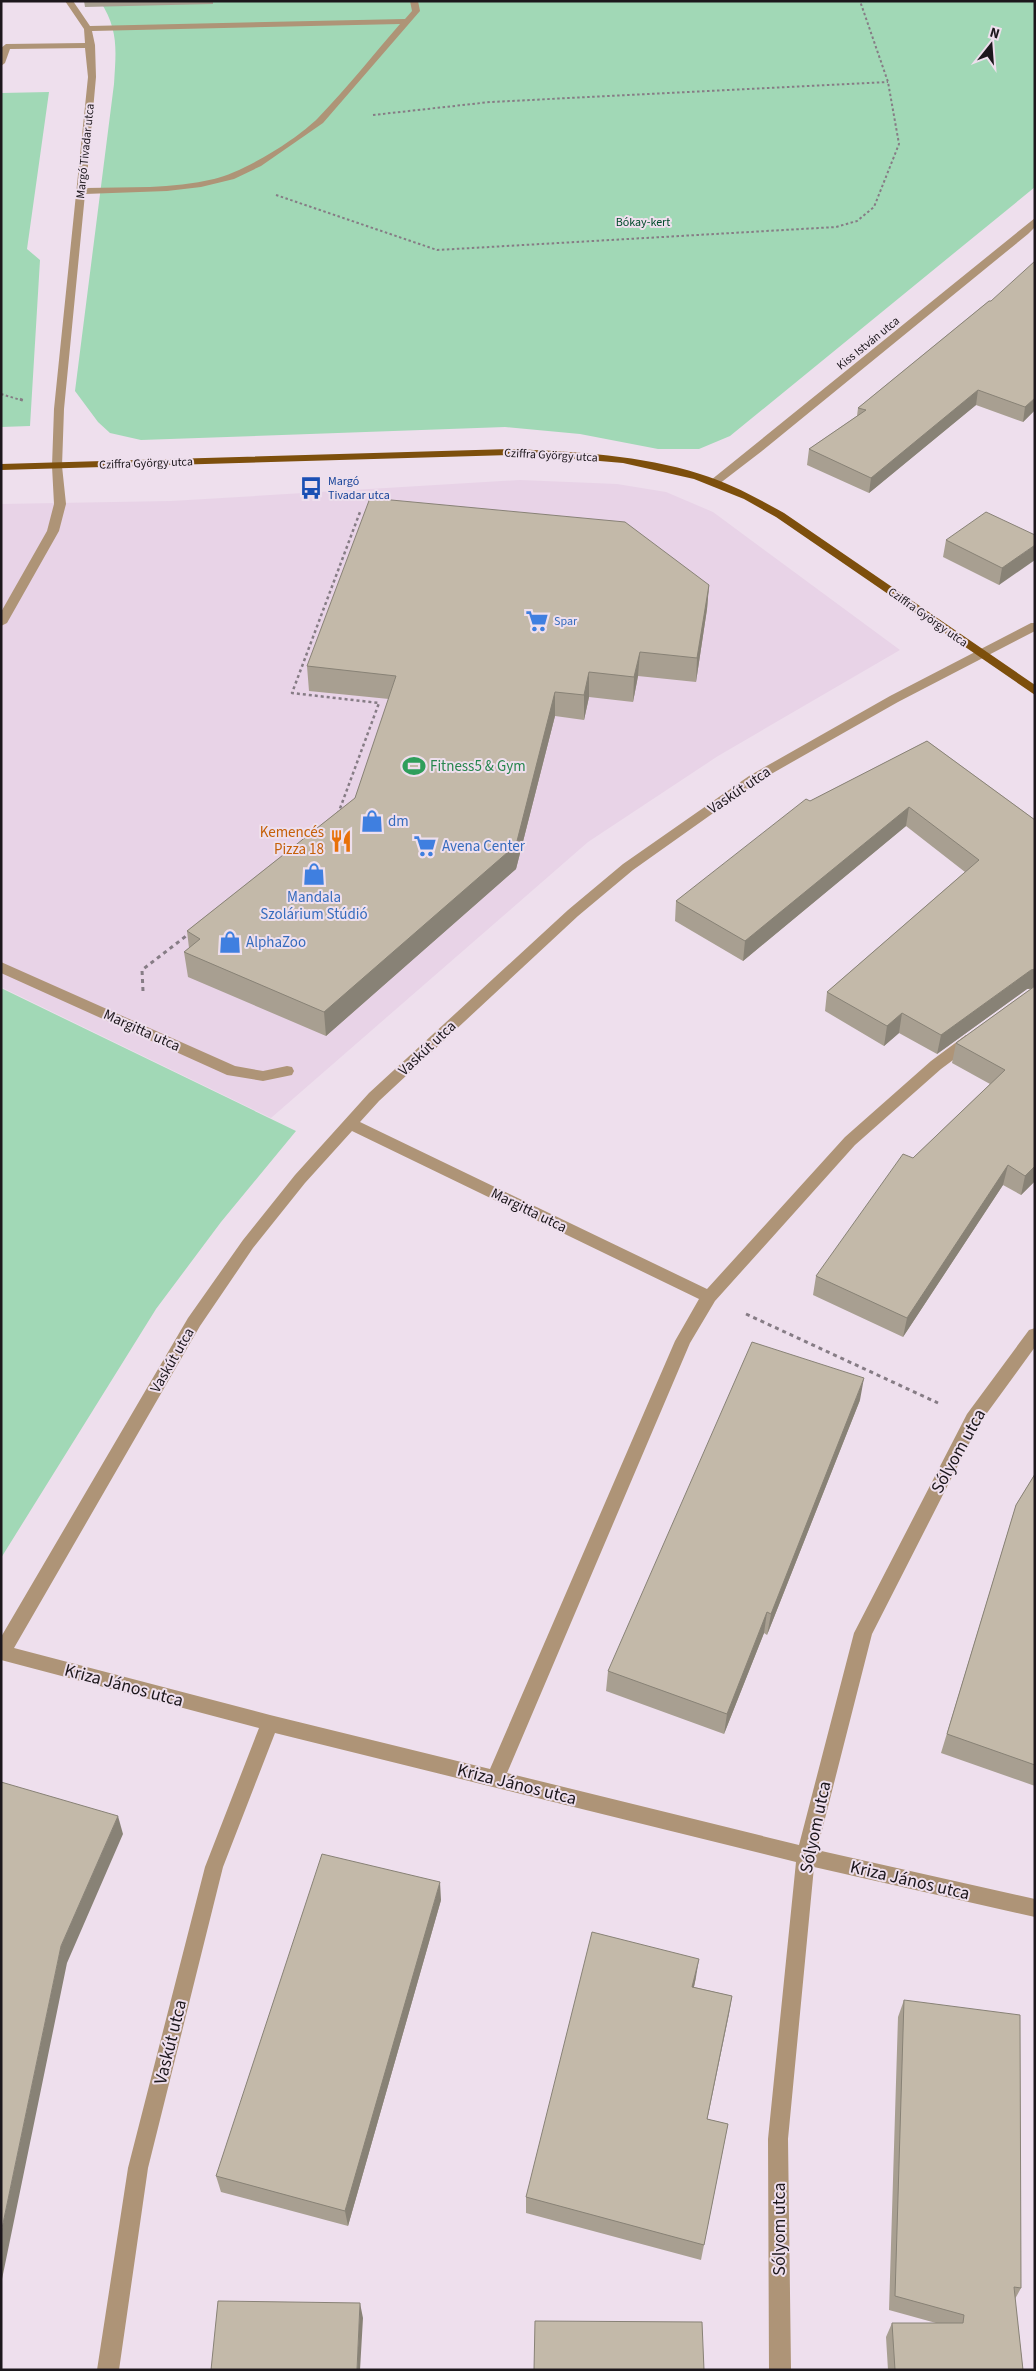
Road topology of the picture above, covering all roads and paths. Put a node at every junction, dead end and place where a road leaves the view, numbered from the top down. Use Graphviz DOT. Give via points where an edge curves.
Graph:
graph roads {
  1 [pos="69,1"];
  2 [pos="414,1"];
  3 [pos="860,1"];
  4 [pos="408,21"];
  5 [pos="88,29"];
  6 [pos="91,44"];
  7 [pos="1,63"];
  8 [pos="888,82"];
  9 [pos="320,120"];
  10 [pos="219,181"];
  11 [pos="80,191"];
  12 [pos="1035,221"];
  13 [pos="57,466"];
  14 [pos="1,467"];
  15 [pos="715,482"];
  16 [pos="360,512"];
  17 [pos="1,623"];
  18 [pos="1035,626"];
  19 [pos="980,653"];
  20 [pos="1035,691"];
  21 [pos="334,823"];
  22 [pos="196,929"];
  23 [pos="1,967"];
  24 [pos="984,1029"];
  25 [pos="146,1032"];
  26 [pos="287,1071"];
  27 [pos="349,1123"];
  28 [pos="709,1297"];
  29 [pos="1035,1334"];
  30 [pos="973,1419"];
  31 [pos="2,1652"];
  32 [pos="270,1723"];
  33 [pos="495,1779"];
  34 [pos="806,1856"];
  35 [pos="1035,1908"];
  36 [pos="108,2370"];
  37 [pos="780,2370"];
  1 -- 5 [label="street, Margó Tivadar utca"];
  2 -- 4 [label="street" via="416,11"];
  3 -- 8 [label="path"];
  4 -- 5 [label="street"];
  4 -- 9 [label="street"];
  5 -- 6 [label="street, Margó Tivadar utca"];
  6 -- 7 [label="street" via="6,47"];
  6 -- 11 [label="street, Margó Tivadar utca" via="92,77"];
  8 -- 9 [label="path" via="490,102"];
  8 -- 10 [label="path" via="899,144 874,207 857,221 836,228 437,250 276,194"];
  9 -- 10 [label="street" via="304,134 237,174"];
  10 -- 11 [label="street" via="185,186"];
  11 -- 13 [label="street, Margó Tivadar utca" via="59,409"];
  12 -- 15 [label="street, Kiss István utca"];
  13 -- 14 [label="main road, Cziffra György utca"];
  13 -- 15 [label="main road, Cziffra György utca" via="514,452 623,460"];
  13 -- 17 [label="street, Margó Tivadar utca" via="60,504 53,531"];
  15 -- 19 [label="main road, Cziffra György utca" via="780,515"];
  16 -- 21 [label="path" via="292,693 379,703"];
  18 -- 19 [label="street, Vaskút utca"];
  19 -- 20 [label="main road, Cziffra György utca"];
  19 -- 27 [label="street, Vaskút utca" via="752,779 628,867 573,913"];
  22 -- 25 [label="path" via="142,970"];
  23 -- 25 [label="street, Margitta utca"];
  24 -- 28 [label="street" via="936,1065 850,1141"];
  25 -- 26 [label="street, Margitta utca" via="232,1071 263,1076"];
  27 -- 28 [label="street, Margitta utca"];
  27 -- 31 [label="street, Vaskút utca" via="248,1244 194,1322"];
  28 -- 30 [label="path"];
  28 -- 33 [label="street" via="683,1341"];
  29 -- 30 [label="street, Sólyom utca"];
  30 -- 34 [label="street, Sólyom utca" via="863,1633"];
  31 -- 32 [label="street, Kriza János utca"];
  32 -- 33 [label="street, Kriza János utca"];
  32 -- 36 [label="street, Vaskút utca" via="214,1867 138,2168"];
  33 -- 34 [label="street, Kriza János utca"];
  34 -- 35 [label="street, Kriza János utca"];
  34 -- 37 [label="street, Sólyom utca" via="778,2139"];
}
